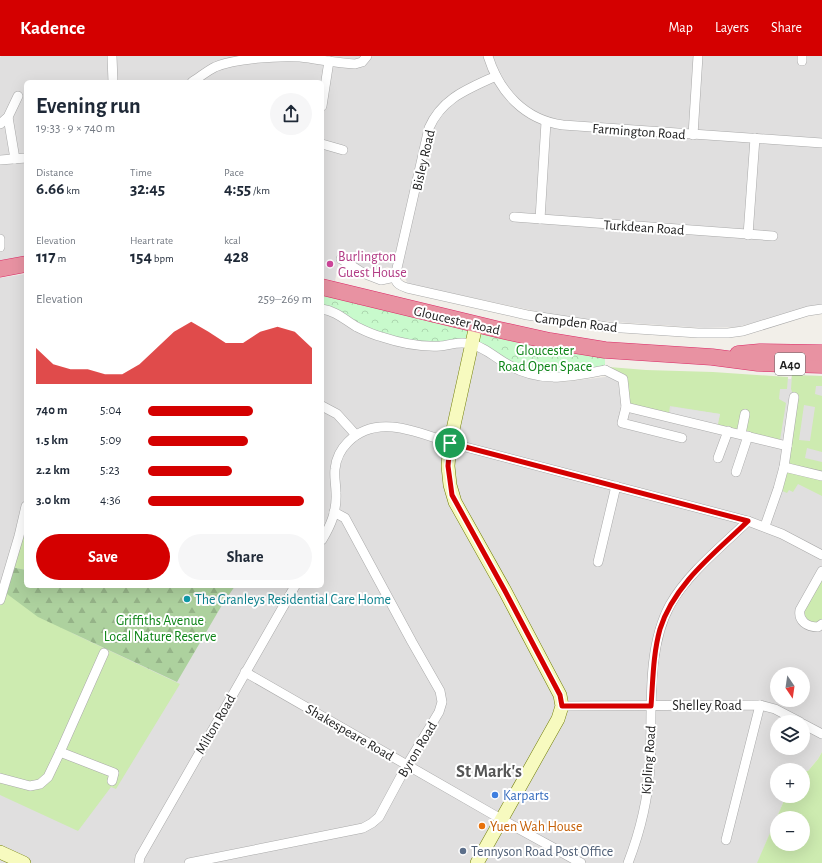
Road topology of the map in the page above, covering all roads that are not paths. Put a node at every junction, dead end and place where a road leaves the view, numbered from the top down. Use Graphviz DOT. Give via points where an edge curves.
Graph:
graph roads {
  1 [pos="112,56"];
  2 [pos="368,56"];
  3 [pos="488,56"];
  4 [pos="698,56"];
  5 [pos="281,57"];
  6 [pos="329,61"];
  7 [pos="496,76"];
  8 [pos="203,79"];
  9 [pos="113,80"];
  10 [pos="324,93"];
  11 [pos="18,96"];
  12 [pos="8,117"];
  13 [pos="546,122"];
  14 [pos="0,124"];
  15 [pos="693,135"];
  16 [pos="755,138"];
  17 [pos="822,143"];
  18 [pos="324,145"];
  19 [pos="343,150"];
  20 [pos="15,158"];
  21 [pos="24,158"];
  22 [pos="0,160"];
  23 [pos="514,217"];
  24 [pos="540,219"];
  25 [pos="748,235"];
  26 [pos="774,236"];
  27 [pos="0,239"];
  28 [pos="0,247"];
  29 [pos="341,259"];
  30 [pos="24,264"];
  31 [pos="0,269"];
  32 [pos="395,277"];
  33 [pos="324,287"];
  34 [pos="324,309"];
  35 [pos="822,309"];
  36 [pos="476,325"];
  37 [pos="472,344"];
  38 [pos="605,350"];
  39 [pos="822,356"];
  40 [pos="605,370"];
  41 [pos="794,397"];
  42 [pos="324,407"];
  43 [pos="626,407"];
  44 [pos="745,414"];
  45 [pos="728,431"];
  46 [pos="356,435"];
  47 [pos="745,435"];
  48 [pos="682,438"];
  49 [pos="450,443"];
  50 [pos="787,446"];
  51 [pos="718,458"];
  52 [pos="784,467"];
  53 [pos="736,472"];
  54 [pos="822,476"];
  55 [pos="616,486"];
  56 [pos="334,512"];
  57 [pos="24,515"];
  58 [pos="748,521"];
  59 [pos="764,526"];
  60 [pos="324,536"];
  61 [pos="822,555"];
  62 [pos="598,562"];
  63 [pos="5,570"];
  64 [pos="822,571"];
  65 [pos="294,588"];
  66 [pos="0,600"];
  67 [pos="822,624"];
  68 [pos="104,653"];
  69 [pos="245,672"];
  70 [pos="760,705"];
  71 [pos="562,706"];
  72 [pos="651,706"];
  73 [pos="787,715"];
  74 [pos="810,728"];
  75 [pos="822,734"];
  76 [pos="60,752"];
  77 [pos="407,764"];
  78 [pos="0,778"];
  79 [pos="112,781"];
  80 [pos="501,819"];
  81 [pos="726,840"];
  82 [pos="0,852"];
  83 [pos="24,863"];
  84 [pos="139,863"];
  85 [pos="189,863"];
  86 [pos="477,863"];
  87 [pos="581,863"];
  88 [pos="628,863"];
  1 -- 9 [label="street"];
  2 -- 6 [label="street" via="355,64"];
  3 -- 7 [label="street, Farmington Road"];
  4 -- 15 [label="street"];
  5 -- 6 [label="street"];
  5 -- 8 [label="street" via="228,63 215,68"];
  6 -- 10 [label="street"];
  7 -- 13 [label="street, Farmington Road" via="520,107"];
  7 -- 32 [label="street, Bisley Road" via="453,97 432,121"];
  11 -- 12 [label="street"];
  12 -- 14 [label="street"];
  12 -- 20 [label="street"];
  13 -- 15 [label="street, Farmington Road"];
  13 -- 24 [label="street"];
  15 -- 16 [label="street, Farmington Road"];
  16 -- 17 [label="street, Farmington Road"];
  16 -- 25 [label="street"];
  18 -- 19 [label="street"];
  20 -- 21 [label="street"];
  20 -- 22 [label="street"];
  23 -- 24 [label="street, Turkdean Road"];
  24 -- 25 [label="street, Turkdean Road"];
  25 -- 26 [label="street, Turkdean Road"];
  27 -- 28 [label="street"];
  29 -- 32 [label="street" via="363,273 381,280"];
  30 -- 31 [label="highway"];
  32 -- 35 [label="street, Campden Road" via="399,285 407,288 527,316 607,327 728,333 753,329"];
  33 -- 36 [label="highway, Gloucester Road / A40"];
  34 -- 37 [label="street" via="332,311 373,334 400,342 431,346 463,342"];
  36 -- 37 [label="street"];
  36 -- 38 [label="highway, Gloucester Road / A40"];
  37 -- 40 [label="street" via="488,350 516,369 534,375 569,377"];
  37 -- 49 [label="street"];
  38 -- 39 [label="highway, Gloucester Road / A40" via="712,357 760,352"];
  38 -- 40 [label="street"];
  40 -- 43 [label="street" via="623,379"];
  41 -- 50 [label="street"];
  42 -- 46 [label="street" via="337,414"];
  43 -- 45 [label="street"];
  43 -- 48 [label="street" via="622,423"];
  44 -- 47 [label="street"];
  45 -- 47 [label="street"];
  45 -- 51 [label="street"];
  46 -- 49 [label="street" via="374,427 388,426"];
  46 -- 56 [label="street" via="346,444 336,462"];
  47 -- 50 [label="street"];
  47 -- 53 [label="street"];
  49 -- 55 [label="street"];
  49 -- 71 [label="street" via="448,466 452,495 560,695"];
  50 -- 52 [label="street"];
  52 -- 54 [label="street"];
  52 -- 59 [label="street"];
  55 -- 58 [label="street"];
  55 -- 62 [label="street"];
  56 -- 60 [label="street"];
  56 -- 77 [label="street, Byron Road" via="345,518 442,694 439,712"];
  57 -- 63 [label="street" via="19,536"];
  58 -- 59 [label="street"];
  58 -- 72 [label="street, Kipling Road" via="690,578 670,606 657,640"];
  59 -- 61 [label="street"];
  63 -- 66 [label="street"];
  64 -- 67 [label="street" via="799,616 802,621 812,626 818,627"];
  65 -- 69 [label="street, Milton Road"];
  68 -- 76 [label="street"];
  69 -- 77 [label="street, Shakespeare Road"];
  69 -- 84 [label="street, Milton Road" via="140,857"];
  70 -- 72 [label="street, Shelley Road"];
  70 -- 73 [label="street, Shelley Road"];
  70 -- 81 [label="street"];
  71 -- 72 [label="street, Shelley Road"];
  71 -- 80 [label="street" via="558,719"];
  72 -- 88 [label="street, Kipling Road" via="647,789 639,829"];
  74 -- 75 [label="street"];
  76 -- 78 [label="street" via="48,777 40,784 30,786"];
  76 -- 79 [label="street" via="114,773"];
  77 -- 80 [label="street, Shakespeare Road"];
  77 -- 85 [label="street, Byron Road" via="382,813 368,826"];
  80 -- 86 [label="street"];
  80 -- 87 [label="street, Shakespeare Road"];
  82 -- 83 [label="street"];
}
